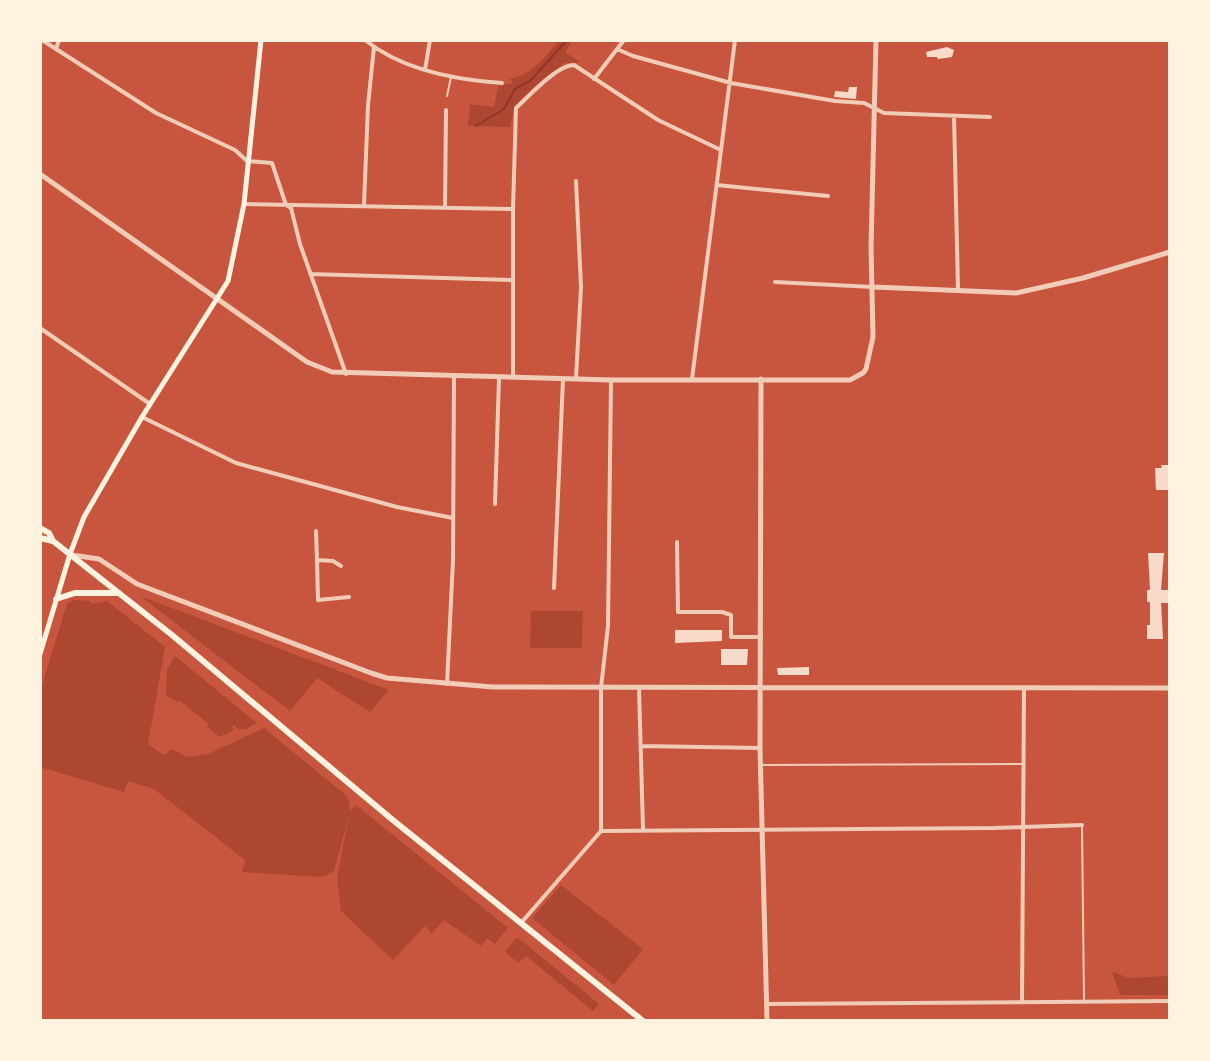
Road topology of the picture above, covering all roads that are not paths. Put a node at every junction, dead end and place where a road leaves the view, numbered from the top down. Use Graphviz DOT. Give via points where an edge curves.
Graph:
graph roads {
  1 [pos="42,40"];
  2 [pos="59,40"];
  3 [pos="261,40"];
  4 [pos="365,40"];
  5 [pos="430,40"];
  6 [pos="624,40"];
  7 [pos="735,40"];
  8 [pos="876,40"];
  9 [pos="374,47"];
  10 [pos="56,49"];
  11 [pos="617,49"];
  12 [pos="425,70"];
  13 [pos="451,76"];
  14 [pos="594,79"];
  15 [pos="502,83"];
  16 [pos="731,83"];
  17 [pos="447,96"];
  18 [pos="875,109"];
  19 [pos="446,110"];
  20 [pos="954,116"];
  21 [pos="990,117"];
  22 [pos="721,150"];
  23 [pos="247,161"];
  24 [pos="40,174"];
  25 [pos="576,181"];
  26 [pos="717,185"];
  27 [pos="828,196"];
  28 [pos="244,204"];
  29 [pos="286,205"];
  30 [pos="364,205"];
  31 [pos="445,207"];
  32 [pos="513,209"];
  33 [pos="1170,252"];
  34 [pos="310,274"];
  35 [pos="512,280"];
  36 [pos="775,282"];
  37 [pos="874,287"];
  38 [pos="958,289"];
  39 [pos="218,297"];
  40 [pos="40,328"];
  41 [pos="346,374"];
  42 [pos="454,376"];
  43 [pos="513,376"];
  44 [pos="499,378"];
  45 [pos="563,378"];
  46 [pos="576,378"];
  47 [pos="692,379"];
  48 [pos="761,379"];
  49 [pos="611,380"];
  50 [pos="150,404"];
  51 [pos="142,417"];
  52 [pos="495,504"];
  53 [pos="453,518"];
  54 [pos="40,528"];
  55 [pos="316,531"];
  56 [pos="40,538"];
  57 [pos="53,541"];
  58 [pos="677,542"];
  59 [pos="70,554"];
  60 [pos="317,560"];
  61 [pos="341,566"];
  62 [pos="554,588"];
  63 [pos="119,593"];
  64 [pos="349,597"];
  65 [pos="56,599"];
  66 [pos="761,637"];
  67 [pos="40,654"];
  68 [pos="447,684"];
  69 [pos="761,686"];
  70 [pos="601,688"];
  71 [pos="639,688"];
  72 [pos="1024,688"];
  73 [pos="1170,688"];
  74 [pos="641,746"];
  75 [pos="760,748"];
  76 [pos="1024,764"];
  77 [pos="762,765"];
  78 [pos="1082,825"];
  79 [pos="1022,828"];
  80 [pos="643,830"];
  81 [pos="762,830"];
  82 [pos="601,831"];
  83 [pos="521,923"];
  84 [pos="1022,1001"];
  85 [pos="1084,1001"];
  86 [pos="1170,1001"];
  87 [pos="766,1004"];
  88 [pos="643,1021"];
  89 [pos="767,1021"];
  1 -- 10 [label="street"];
  2 -- 10 [label="street"];
  3 -- 23 [label="main road"];
  4 -- 9 [label="street"];
  5 -- 12 [label="street"];
  6 -- 11 [label="street"];
  7 -- 16 [label="street"];
  8 -- 18 [label="street"];
  9 -- 12 [label="street"];
  9 -- 30 [label="street"];
  10 -- 23 [label="street" via="156,113 235,150"];
  11 -- 14 [label="street"];
  11 -- 16 [label="street"];
  12 -- 13 [label="street"];
  13 -- 15 [label="street"];
  13 -- 17 [label="lane"];
  14 -- 22 [label="street" via="658,120"];
  14 -- 32 [label="street" via="566,65 516,108"];
  16 -- 18 [label="street"];
  16 -- 22 [label="street"];
  18 -- 20 [label="street"];
  18 -- 37 [label="street"];
  19 -- 31 [label="street"];
  20 -- 21 [label="street"];
  20 -- 38 [label="street"];
  22 -- 26 [label="street"];
  23 -- 28 [label="main road"];
  23 -- 29 [label="street" via="272,163"];
  24 -- 39 [label="street"];
  25 -- 46 [label="street" via="581,287"];
  26 -- 27 [label="street"];
  26 -- 47 [label="street"];
  28 -- 29 [label="street"];
  28 -- 39 [label="main road" via="228,281"];
  29 -- 30 [label="street"];
  29 -- 34 [label="street"];
  30 -- 31 [label="street"];
  31 -- 32 [label="street"];
  32 -- 35 [label="street"];
  33 -- 38 [label="street" via="1028,291"];
  34 -- 35 [label="street"];
  34 -- 41 [label="street"];
  35 -- 43 [label="street"];
  36 -- 37 [label="street"];
  37 -- 38 [label="street"];
  37 -- 48 [label="street" via="873,344 863,373 842,381"];
  39 -- 41 [label="street" via="307,362"];
  39 -- 50 [label="main road"];
  40 -- 50 [label="street"];
  41 -- 42 [label="street"];
  42 -- 44 [label="street"];
  42 -- 53 [label="street"];
  43 -- 44 [label="street"];
  43 -- 45 [label="street"];
  44 -- 52 [label="street"];
  45 -- 46 [label="street"];
  45 -- 62 [label="street"];
  46 -- 49 [label="street"];
  47 -- 48 [label="street"];
  47 -- 49 [label="street"];
  48 -- 66 [label="street"];
  49 -- 70 [label="street" via="608,626"];
  50 -- 51 [label="main road"];
  51 -- 53 [label="street" via="236,463"];
  51 -- 59 [label="main road" via="84,517"];
  53 -- 68 [label="street"];
  54 -- 57 [label="main road"];
  55 -- 60 [label="street"];
  56 -- 57 [label="main road"];
  57 -- 59 [label="main road"];
  58 -- 66 [label="street" via="678,612 722,612 731,615 731,637"];
  59 -- 63 [label="main road"];
  59 -- 65 [label="main road"];
  59 -- 68 [label="street" via="99,559 137,584 371,673"];
  60 -- 61 [label="street"];
  60 -- 64 [label="street" via="318,600"];
  63 -- 65 [label="main road" via="75,593"];
  63 -- 83 [label="main road"];
  65 -- 67 [label="main road"];
  66 -- 69 [label="street"];
  68 -- 70 [label="street"];
  69 -- 71 [label="street"];
  69 -- 72 [label="street"];
  69 -- 75 [label="street"];
  70 -- 71 [label="street"];
  70 -- 82 [label="street"];
  71 -- 74 [label="street"];
  72 -- 73 [label="street"];
  72 -- 76 [label="street"];
  74 -- 75 [label="street"];
  74 -- 80 [label="street"];
  75 -- 77 [label="street"];
  76 -- 77 [label="lane"];
  76 -- 79 [label="street"];
  77 -- 81 [label="street"];
  78 -- 79 [label="street"];
  78 -- 85 [label="lane"];
  79 -- 81 [label="street"];
  79 -- 84 [label="street"];
  80 -- 81 [label="street"];
  80 -- 82 [label="street"];
  81 -- 87 [label="street"];
  82 -- 83 [label="street"];
  83 -- 88 [label="main road"];
  84 -- 85 [label="street"];
  84 -- 87 [label="street"];
  85 -- 86 [label="street"];
  87 -- 89 [label="street"];
}
